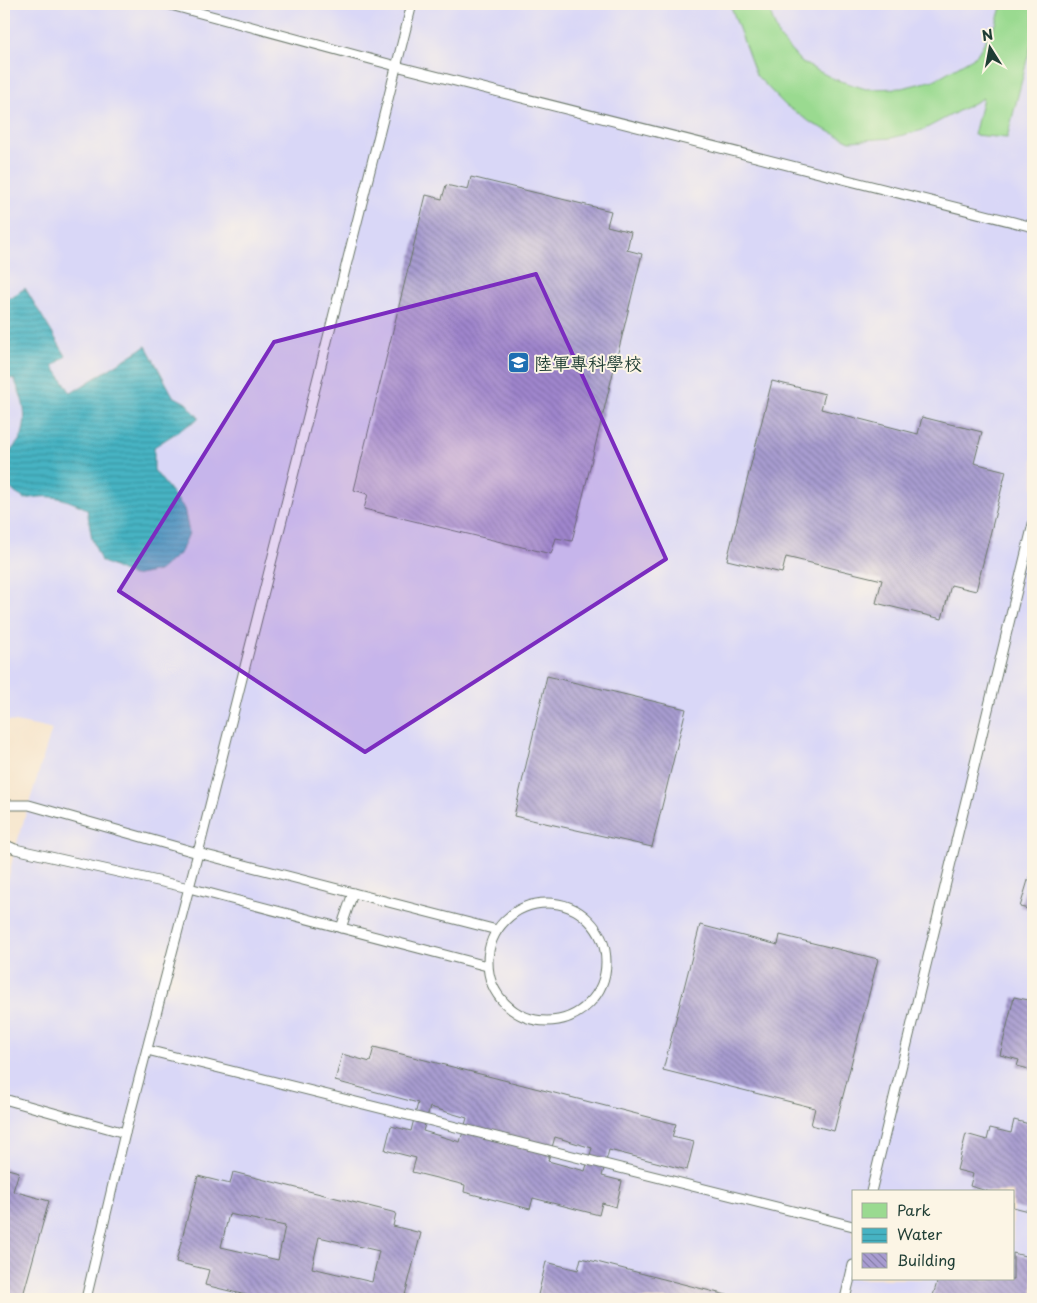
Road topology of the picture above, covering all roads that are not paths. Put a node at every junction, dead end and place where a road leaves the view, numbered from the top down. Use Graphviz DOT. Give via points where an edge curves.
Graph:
graph roads {
  1 [pos="167,4"];
  2 [pos="412,4"];
  3 [pos="396,66"];
  4 [pos="1033,227"];
  5 [pos="1033,524"];
  6 [pos="4,805"];
  7 [pos="4,844"];
  8 [pos="198,853"];
  9 [pos="189,888"];
  10 [pos="352,893"];
  11 [pos="341,928"];
  12 [pos="497,930"];
  13 [pos="487,966"];
  14 [pos="147,1050"];
  15 [pos="4,1098"];
  16 [pos="125,1133"];
  17 [pos="871,1190"];
  18 [pos="852,1226"];
  19 [pos="852,1270"];
  20 [pos="86,1299"];
  21 [pos="845,1299"];
  1 -- 3 [label="lane"];
  2 -- 3 [label="lane"];
  3 -- 4 [label="lane"];
  3 -- 8 [label="lane"];
  5 -- 17 [label="lane"];
  6 -- 8 [label="lane" via="29,804"];
  7 -- 9 [label="lane"];
  8 -- 9 [label="lane"];
  8 -- 10 [label="lane"];
  9 -- 11 [label="lane"];
  9 -- 14 [label="lane"];
  10 -- 11 [label="lane"];
  10 -- 12 [label="lane"];
  11 -- 13 [label="lane"];
  12 -- 13 [label="lane" via="489,947"];
  12 -- 13 [label="lane" via="510,916 536,904 565,906 583,914 596,928 604,946 607,965 603,985 592,1002 576,1015 557,1021 537,1022 518,1015 502,1003 492,986"];
  14 -- 16 [label="lane"];
  14 -- 18 [label="lane"];
  15 -- 16 [label="lane"];
  16 -- 20 [label="lane"];
  19 -- 21 [label="lane"];
}
